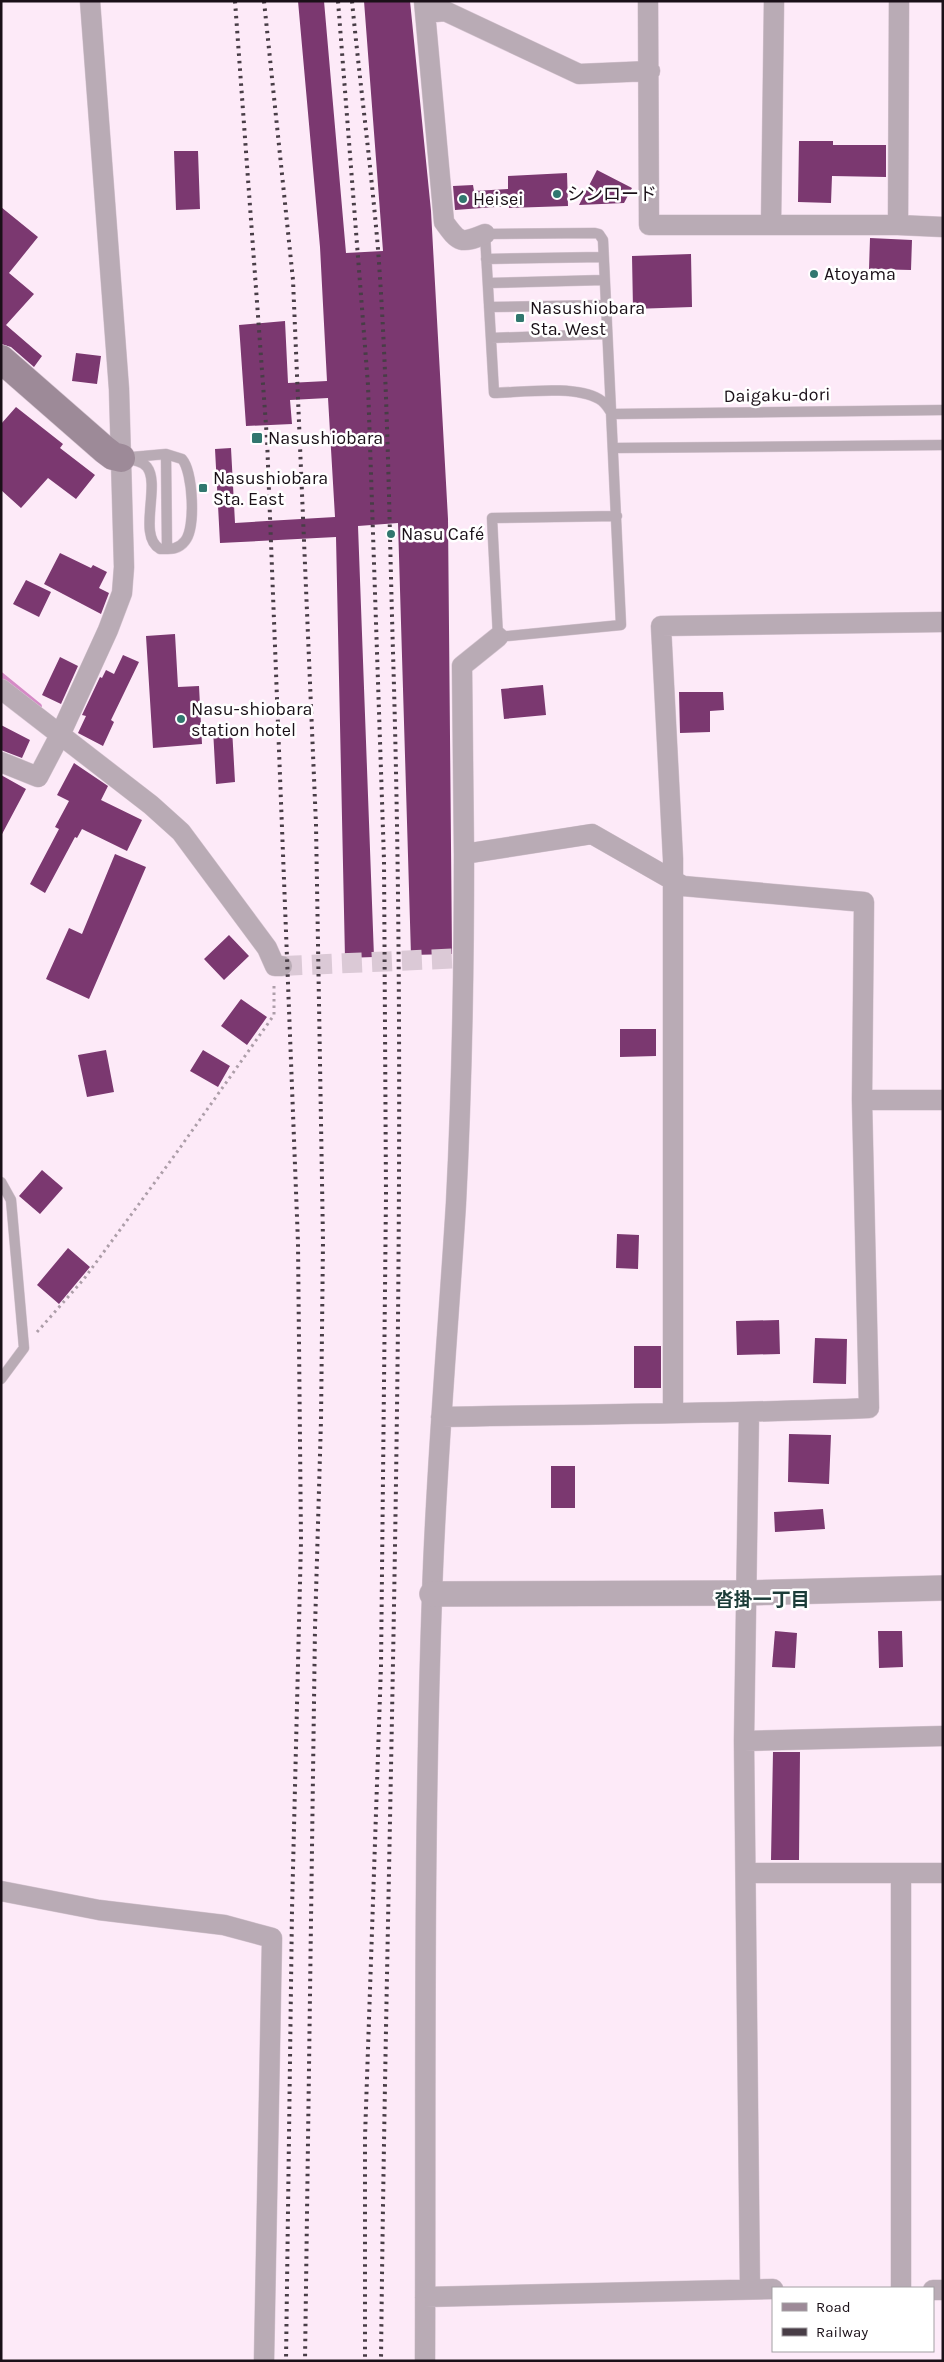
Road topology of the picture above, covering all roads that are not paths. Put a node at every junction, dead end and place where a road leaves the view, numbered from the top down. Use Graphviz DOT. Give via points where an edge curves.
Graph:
graph roads {
  1 [pos="90,1"];
  2 [pos="648,1"];
  3 [pos="774,1"];
  4 [pos="899,1"];
  5 [pos="425,7"];
  6 [pos="650,71"];
  7 [pos="898,224"];
  8 [pos="771,225"];
  9 [pos="943,227"];
  10 [pos="485,234"];
  11 [pos="604,257"];
  12 [pos="486,259"];
  13 [pos="604,280"];
  14 [pos="488,283"];
  15 [pos="605,305"];
  16 [pos="489,307"];
  17 [pos="606,334"];
  18 [pos="491,338"];
  19 [pos="1,359"];
  20 [pos="943,410"];
  21 [pos="612,414"];
  22 [pos="943,445"];
  23 [pos="614,448"];
  24 [pos="166,454"];
  25 [pos="121,458"];
  26 [pos="617,516"];
  27 [pos="167,549"];
  28 [pos="943,622"];
  29 [pos="498,637"];
  30 [pos="1,689"];
  31 [pos="60,735"];
  32 [pos="1,762"];
  33 [pos="464,854"];
  34 [pos="673,879"];
  35 [pos="278,966"];
  36 [pos="862,1100"];
  37 [pos="943,1100"];
  38 [pos="1,1182"];
  39 [pos="1,1379"];
  40 [pos="673,1412"];
  41 [pos="749,1413"];
  42 [pos="441,1417"];
  43 [pos="943,1588"];
  44 [pos="745,1593"];
  45 [pos="432,1594"];
  46 [pos="943,1736"];
  47 [pos="744,1741"];
  48 [pos="746,1873"];
  49 [pos="901,1873"];
  50 [pos="943,1873"];
  51 [pos="1,1891"];
  52 [pos="901,2287"];
  53 [pos="750,2289"];
  54 [pos="772,2289"];
  55 [pos="425,2296"];
  56 [pos="264,2361"];
  57 [pos="425,2361"];
  1 -- 25 [label="street" via="120,389"];
  2 -- 6 [label="street"];
  3 -- 8 [label="street"];
  4 -- 7 [label="street"];
  5 -- 6 [label="street" via="445,11 579,74"];
  5 -- 10 [label="street" via="444,222 458,240 467,242"];
  6 -- 8 [label="street" via="649,225"];
  7 -- 8 [label="street"];
  7 -- 9 [label="street"];
  10 -- 11 [label="lane" via="594,232 603,240"];
  10 -- 12 [label="lane"];
  11 -- 12 [label="lane"];
  11 -- 13 [label="lane"];
  12 -- 14 [label="lane"];
  13 -- 14 [label="lane"];
  13 -- 15 [label="lane"];
  14 -- 16 [label="lane"];
  15 -- 16 [label="lane"];
  15 -- 17 [label="lane"];
  16 -- 18 [label="lane"];
  17 -- 18 [label="lane"];
  17 -- 21 [label="lane"];
  18 -- 21 [label="lane" via="494,393 568,392 587,395 606,404"];
  19 -- 25 [label="main road" via="105,450"];
  20 -- 21 [label="lane, Daigaku-dori"];
  21 -- 23 [label="lane"];
  22 -- 23 [label="lane"];
  23 -- 26 [label="lane"];
  24 -- 25 [label="lane"];
  24 -- 27 [label="lane"];
  24 -- 27 [label="lane" via="176,455 187,464 191,503 187,540 180,546"];
  25 -- 27 [label="lane" via="147,466 150,474 150,533 156,547"];
  25 -- 31 [label="street" via="122,593"];
  26 -- 29 [label="lane" via="621,625"];
  26 -- 29 [label="lane" via="492,518"];
  28 -- 34 [label="street" via="661,626"];
  29 -- 33 [label="street" via="462,666"];
  30 -- 31 [label="street"];
  31 -- 32 [label="street" via="38,778"];
  31 -- 35 [label="street" via="181,832"];
  33 -- 34 [label="street" via="592,834"];
  33 -- 42 [label="street" via="456,1200"];
  34 -- 36 [label="street" via="684,886 864,902"];
  34 -- 40 [label="street"];
  36 -- 37 [label="street"];
  36 -- 41 [label="street" via="869,1408"];
  38 -- 39 [label="lane" via="11,1200 24,1348"];
  40 -- 41 [label="street"];
  40 -- 42 [label="street"];
  41 -- 44 [label="street"];
  42 -- 45 [label="street"];
  43 -- 44 [label="street"];
  44 -- 45 [label="street"];
  44 -- 47 [label="street"];
  45 -- 55 [label="street" via="427,1806"];
  46 -- 47 [label="street"];
  47 -- 48 [label="street"];
  48 -- 49 [label="street"];
  48 -- 53 [label="street"];
  49 -- 50 [label="street"];
  49 -- 52 [label="street"];
  51 -- 56 [label="street" via="99,1910 224,1925 272,1938"];
  53 -- 54 [label="street"];
  53 -- 55 [label="street"];
  55 -- 57 [label="street"];
}
